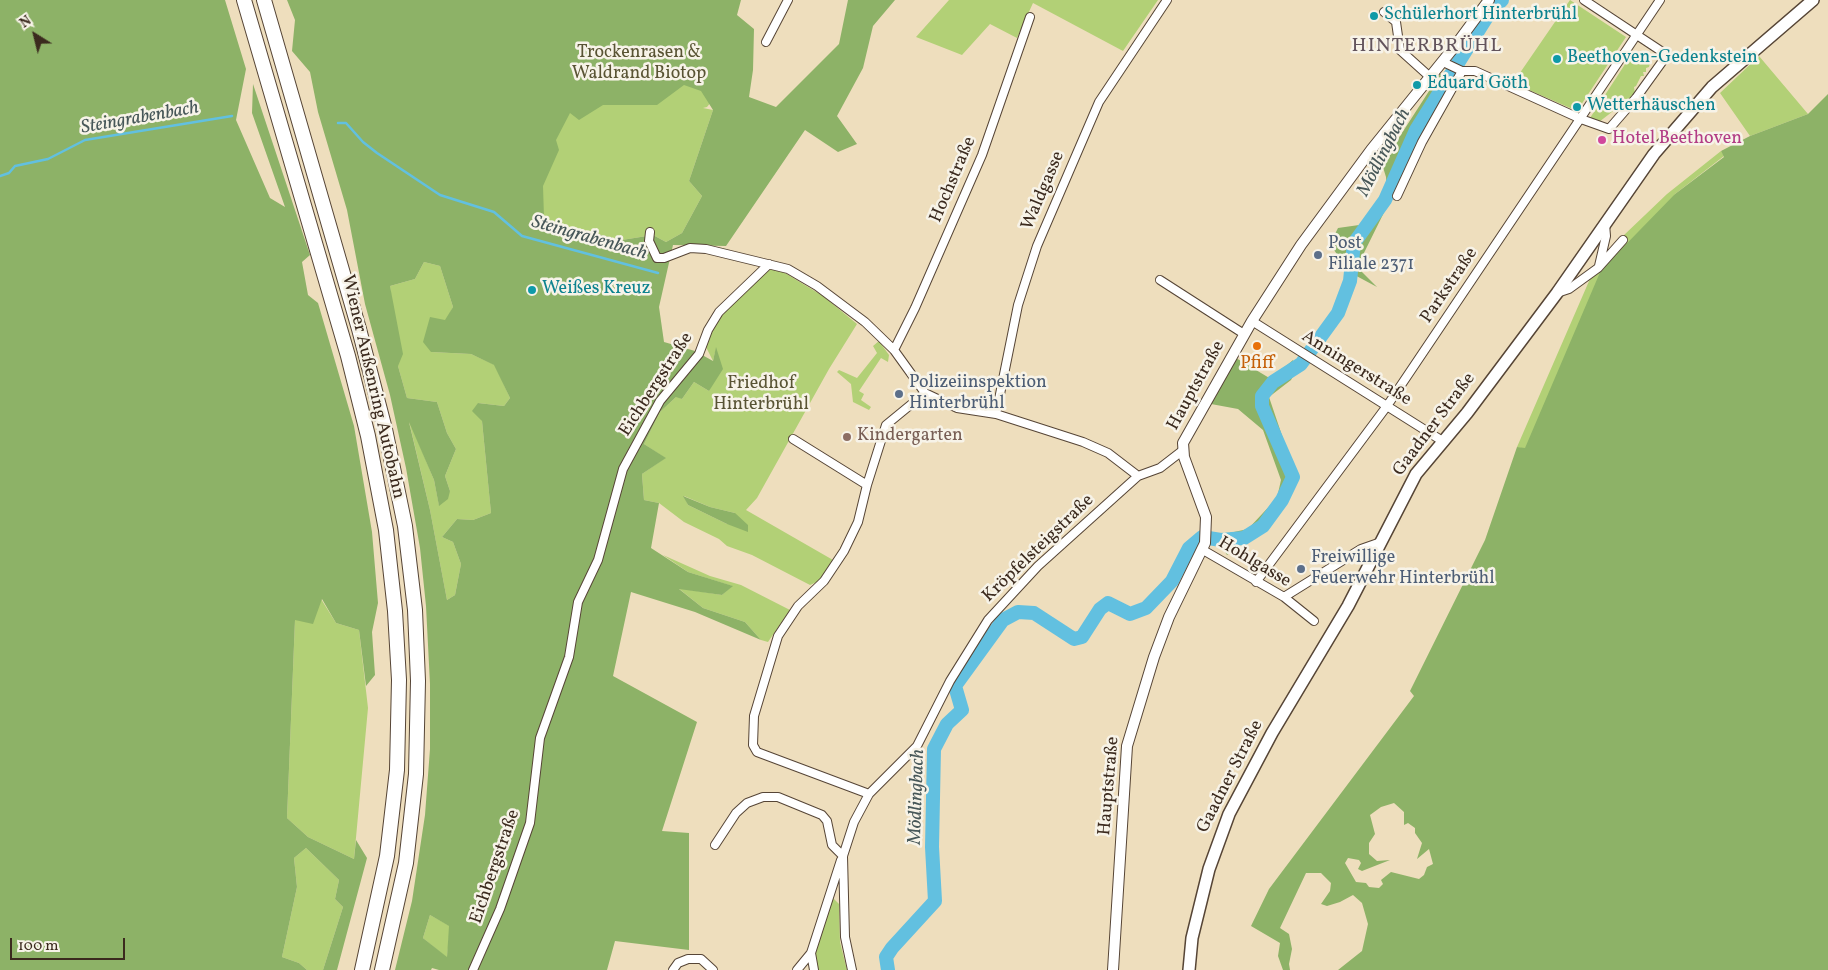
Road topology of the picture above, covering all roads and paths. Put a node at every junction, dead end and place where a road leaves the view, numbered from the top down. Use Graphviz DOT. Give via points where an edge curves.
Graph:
graph roads {
  1 [pos="244,0"];
  2 [pos="264,0"];
  3 [pos="788,0"];
  4 [pos="1167,0"];
  5 [pos="1489,0"];
  6 [pos="1584,0"];
  7 [pos="1660,0"];
  8 [pos="1813,0"];
  9 [pos="1384,12"];
  10 [pos="1030,17"];
  11 [pos="1636,35"];
  12 [pos="766,42"];
  13 [pos="1445,63"];
  14 [pos="1460,70"];
  15 [pos="1430,77"];
  16 [pos="1581,119"];
  17 [pos="1396,196"];
  18 [pos="1605,224"];
  19 [pos="650,232"];
  20 [pos="1623,240"];
  21 [pos="769,264"];
  22 [pos="1598,268"];
  23 [pos="1160,280"];
  24 [pos="1557,293"];
  25 [pos="1252,321"];
  26 [pos="1244,334"];
  27 [pos="894,350"];
  28 [pos="925,393"];
  29 [pos="1388,406"];
  30 [pos="996,414"];
  31 [pos="793,439"];
  32 [pos="1444,442"];
  33 [pos="1182,451"];
  34 [pos="1138,476"];
  35 [pos="867,485"];
  36 [pos="1205,542"];
  37 [pos="1382,542"];
  38 [pos="1256,582"];
  39 [pos="1284,597"];
  40 [pos="1314,621"];
  41 [pos="869,794"];
  42 [pos="715,844"];
  43 [pos="843,856"];
  44 [pos="811,953"];
  45 [pos="362,970"];
  46 [pos="382,970"];
  47 [pos="473,970"];
  48 [pos="673,970"];
  49 [pos="713,970"];
  50 [pos="797,970"];
  51 [pos="814,970"];
  52 [pos="852,970"];
  53 [pos="1113,970"];
  54 [pos="1189,970"];
  1 -- 45 [label="highway, Wiener Außenring Autobahn" via="348,356 368,436 396,611 399,680 397,770 388,856"];
  2 -- 46 [label="highway, Wiener Außenring Autobahn" via="357,319 385,429 413,592 418,681 416,774 406,862"];
  3 -- 12 [label="street"];
  4 -- 30 [label="street, Waldgasse" via="1099,102 1037,246 1018,305"];
  5 -- 13 [label="main road, Hauptstraße"];
  6 -- 11 [label="street"];
  7 -- 11 [label="street, Parkstraße"];
  8 -- 18 [label="main road, Gaadner Straße" via="1712,87 1654,154"];
  9 -- 15 [label="street" via="1396,22 1400,50"];
  10 -- 27 [label="street, Hochstraße" via="982,155"];
  11 -- 16 [label="street, Parkstraße"];
  11 -- 16 [label="street" via="1666,55 1636,98 1609,128"];
  13 -- 14 [label="street"];
  13 -- 15 [label="main road, Hauptstraße"];
  14 -- 16 [label="street" via="1475,71"];
  14 -- 17 [label="street"];
  15 -- 25 [label="main road, Hauptstraße" via="1316,224"];
  16 -- 29 [label="street, Parkstraße"];
  18 -- 22 [label="street" via="1606,236"];
  18 -- 24 [label="main road, Gaadner Straße"];
  19 -- 21 [label="street" via="651,250 657,258 690,248"];
  20 -- 22 [label="street"];
  21 -- 27 [label="street" via="788,269 817,286 865,322"];
  21 -- 47 [label="street, Eichbergstraße" via="719,312 699,354 660,402 623,468 598,560 578,602 569,657 540,738 530,823 500,909"];
  22 -- 24 [label="street"];
  23 -- 26 [label="street"];
  24 -- 32 [label="main road, Gaadner Straße"];
  25 -- 26 [label="main road, Hauptstraße"];
  25 -- 29 [label="street, Anningerstraße"];
  26 -- 33 [label="main road, Hauptstraße" via="1188,432"];
  27 -- 28 [label="street"];
  28 -- 30 [label="street" via="957,408"];
  28 -- 35 [label="street" via="886,425"];
  29 -- 32 [label="street, Anningerstraße"];
  29 -- 38 [label="street, Parkstraße"];
  30 -- 34 [label="street" via="1083,442 1108,453"];
  31 -- 35 [label="street"];
  32 -- 37 [label="main road, Gaadner Straße" via="1416,474"];
  33 -- 34 [label="street" via="1160,468"];
  33 -- 36 [label="main road, Hauptstraße" via="1206,517"];
  34 -- 41 [label="street, Kröpfelsteigstraße" via="1038,566 988,620 950,681 917,746"];
  35 -- 41 [label="street" via="858,522 844,551 824,581 798,606 778,636 754,716 753,745 757,752"];
  36 -- 38 [label="street, Hohlgasse"];
  36 -- 53 [label="main road, Hauptstraße" via="1169,617 1127,746"];
  37 -- 39 [label="street" via="1361,549"];
  37 -- 54 [label="main road, Gaadner Straße" via="1229,814 1209,869 1192,938"];
  38 -- 39 [label="street, Hohlgasse"];
  39 -- 40 [label="street, Hohlgasse"];
  41 -- 43 [label="street, Kröpfelsteigstraße" via="854,822"];
  42 -- 43 [label="street" via="736,813 747,803 763,797 778,797 822,815 827,821 832,845"];
  43 -- 44 [label="street"];
  43 -- 52 [label="street, Kröpfelsteigstraße" via="845,937"];
  44 -- 50 [label="street"];
  44 -- 51 [label="street"];
  48 -- 49 [label="street" via="678,963 688,959 701,959"];
}
